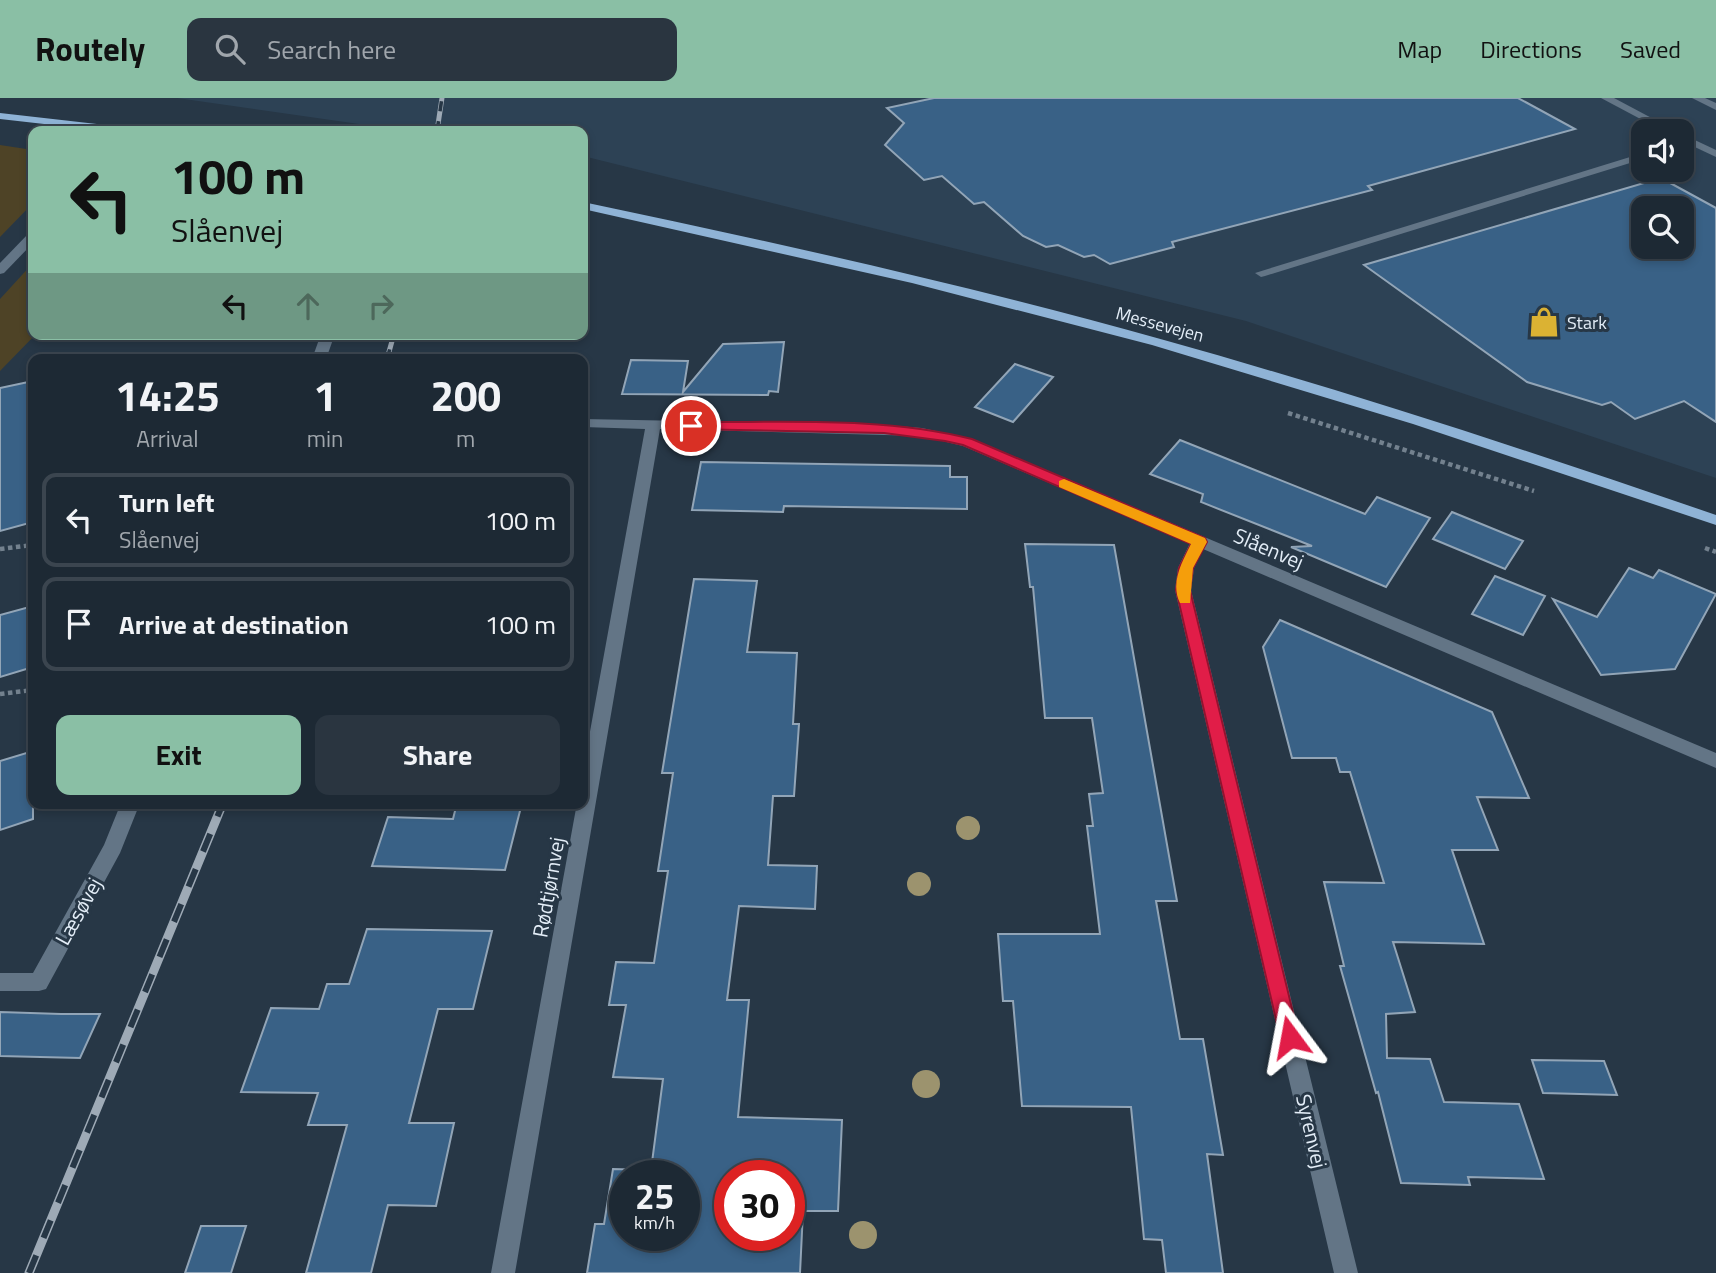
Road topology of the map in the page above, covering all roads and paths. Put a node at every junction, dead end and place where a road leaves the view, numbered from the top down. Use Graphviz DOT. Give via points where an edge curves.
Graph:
graph roads {
  1 [pos="1606,98"];
  2 [pos="1697,98"];
  3 [pos="1716,107"];
  4 [pos="0,116"];
  5 [pos="1647,119"];
  6 [pos="88,126"];
  7 [pos="1694,145"];
  8 [pos="1716,154"];
  9 [pos="1631,160"];
  10 [pos="588,207"];
  11 [pos="28,241"];
  12 [pos="0,270"];
  13 [pos="1261,273"];
  14 [pos="1275,409"];
  15 [pos="588,423"];
  16 [pos="653,426"];
  17 [pos="1535,492"];
  18 [pos="1716,520"];
  19 [pos="1199,542"];
  20 [pos="28,546"];
  21 [pos="1703,547"];
  22 [pos="0,549"];
  23 [pos="1716,552"];
  24 [pos="28,691"];
  25 [pos="0,694"];
  26 [pos="1716,761"];
  27 [pos="588,793"];
  28 [pos="129,809"];
  29 [pos="585,809"];
  30 [pos="0,982"];
  31 [pos="503,1273"];
  32 [pos="1346,1273"];
  1 -- 5 [label="street"];
  2 -- 3 [label="street"];
  4 -- 6 [label="main road"];
  7 -- 8 [label="street"];
  9 -- 13 [label="street"];
  10 -- 18 [label="main road, Messevejen" via="896,275 1236,365"];
  11 -- 12 [label="street"];
  14 -- 17 [label="path"];
  15 -- 16 [label="street, Slåenvej"];
  16 -- 19 [label="street, Slåenvej" via="922,432 967,442"];
  16 -- 27 [label="street, Rødtjørnvej"];
  19 -- 26 [label="street, Slåenvej"];
  19 -- 32 [label="street, Syrenvej" via="1186,568 1183,590"];
  20 -- 22 [label="path"];
  21 -- 23 [label="path"];
  24 -- 25 [label="path"];
  28 -- 30 [label="street, Læsøvej" via="113,847 39,982"];
  29 -- 31 [label="street, Rødtjørnvej"];
}
